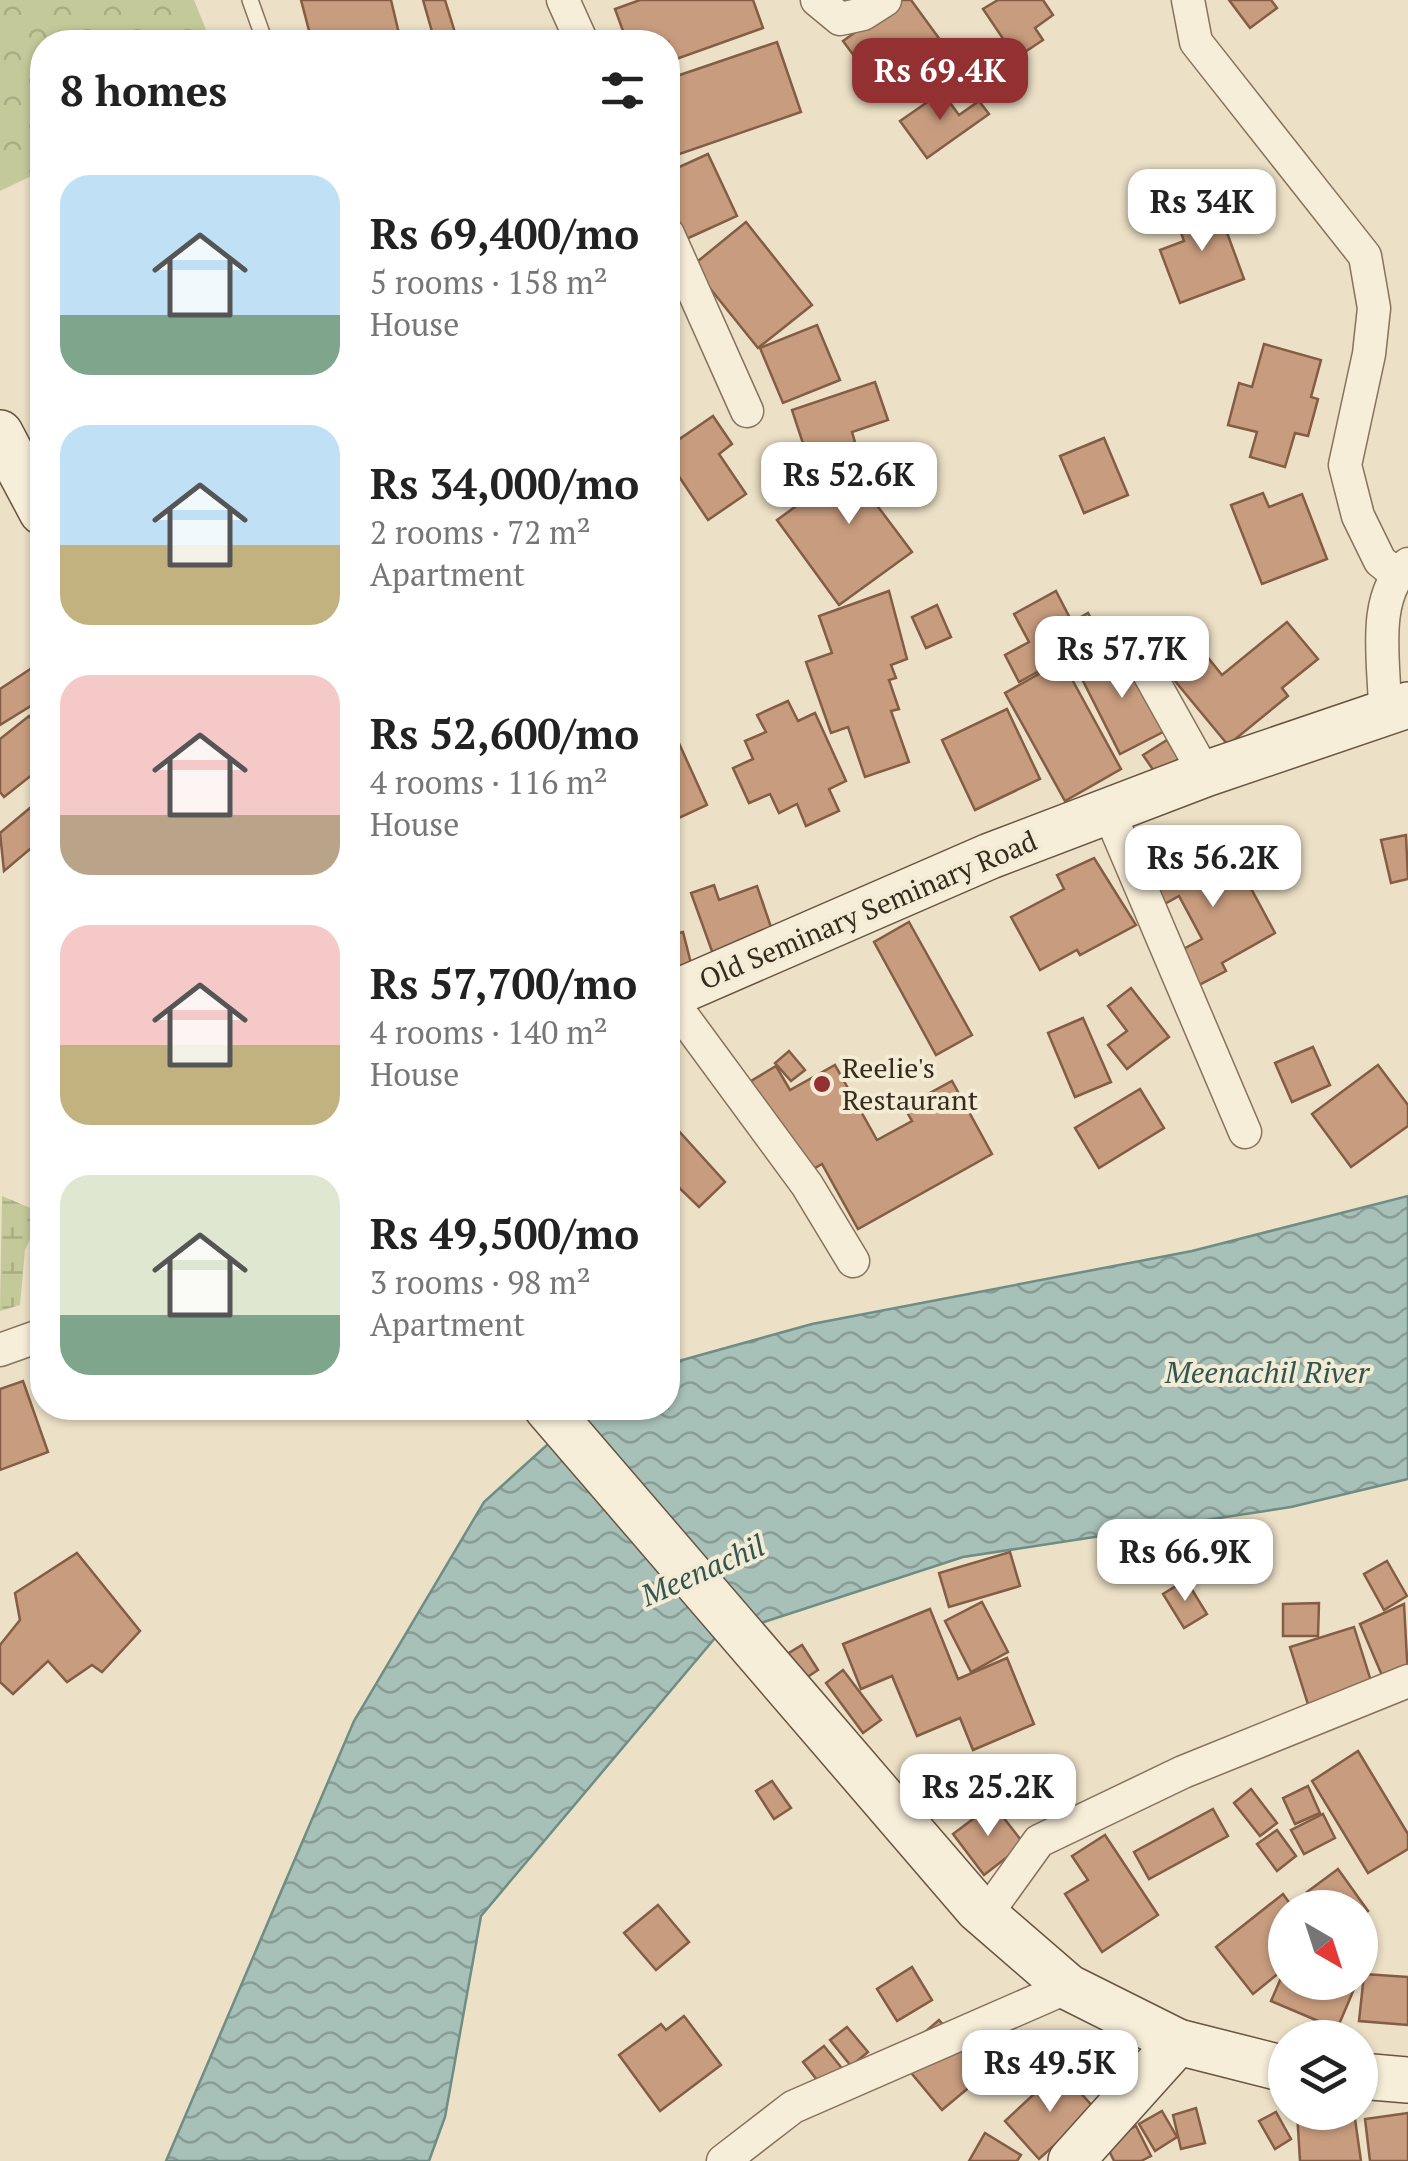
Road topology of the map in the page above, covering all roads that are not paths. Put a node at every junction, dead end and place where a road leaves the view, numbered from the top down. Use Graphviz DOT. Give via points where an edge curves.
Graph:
graph roads {
  1 [pos="250,0"];
  2 [pos="563,0"];
  3 [pos="817,0"];
  4 [pos="885,0"];
  5 [pos="1188,0"];
  6 [pos="261,30"];
  7 [pos="577,30"];
  8 [pos="680,261"];
  9 [pos="747,410"];
  10 [pos="0,433"];
  11 [pos="30,489"];
  12 [pos="1402,569"];
  13 [pos="1138,654"];
  14 [pos="1397,708"];
  15 [pos="1205,774"];
  16 [pos="1108,810"];
  17 [pos="680,991"];
  18 [pos="680,1012"];
  19 [pos="1245,1132"];
  20 [pos="853,1261"];
  21 [pos="30,1339"];
  22 [pos="0,1350"];
  23 [pos="557,1420"];
  24 [pos="1408,1681"];
  25 [pos="982,1913"];
  26 [pos="1068,1987"];
  27 [pos="1178,2042"];
  28 [pos="1268,2065"];
  29 [pos="1378,2078"];
  30 [pos="1408,2080"];
  31 [pos="723,2161"];
  32 [pos="1071,2161"];
  1 -- 6 [label="lane"];
  2 -- 7 [label="street"];
  3 -- 4 [label="street" via="840,19"];
  5 -- 12 [label="street" via="1196,42 1364,256 1374,308 1370,354 1345,464 1358,516 1380,561"];
  8 -- 9 [label="street"];
  10 -- 11 [label="main road"];
  12 -- 14 [label="street" via="1384,606"];
  13 -- 15 [label="street"];
  14 -- 15 [label="main road, Old Seminary Seminary Road"];
  15 -- 16 [label="main road, Old Seminary Seminary Road"];
  16 -- 17 [label="main road, Old Seminary Seminary Road"];
  16 -- 19 [label="street"];
  18 -- 20 [label="street" via="807,1185"];
  21 -- 22 [label="street"];
  23 -- 25 [label="main road"];
  24 -- 25 [label="street" via="1183,1772 1039,1841"];
  25 -- 26 [label="main road"];
  26 -- 27 [label="main road"];
  26 -- 31 [label="street" via="793,2107"];
  27 -- 28 [label="main road"];
  27 -- 32 [label="main road"];
  29 -- 30 [label="main road"];
}
